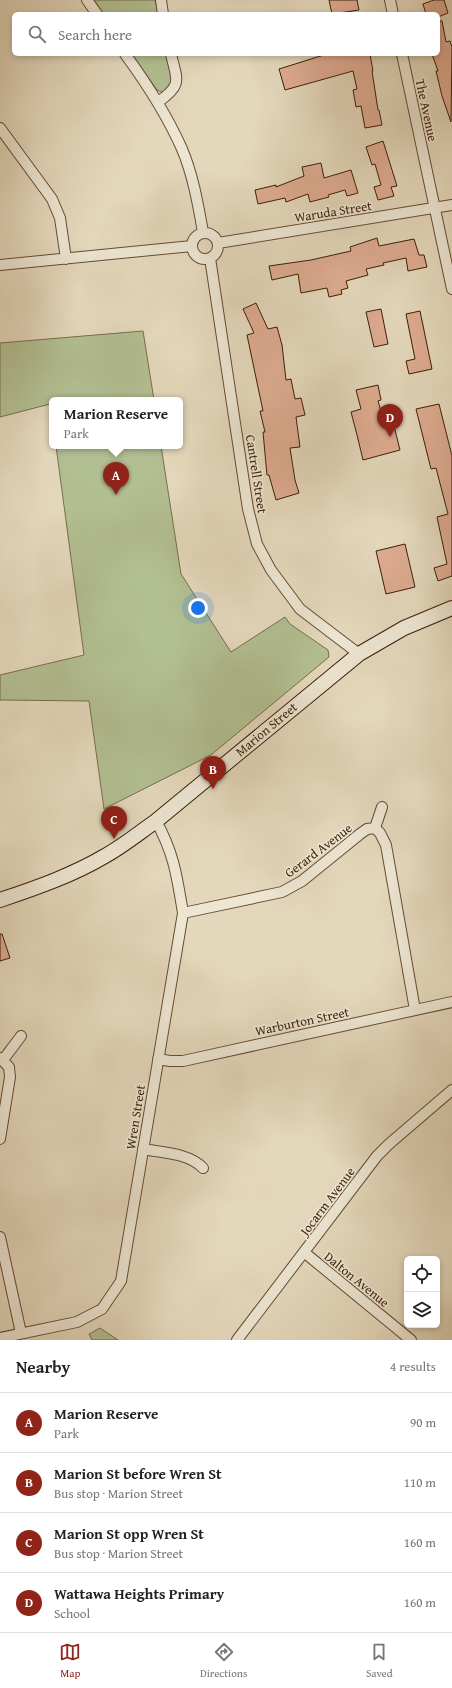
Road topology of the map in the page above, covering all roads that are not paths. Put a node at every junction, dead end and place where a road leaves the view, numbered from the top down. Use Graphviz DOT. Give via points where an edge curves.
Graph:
graph roads {
  1 [pos="87,0"];
  2 [pos="161,0"];
  3 [pos="390,0"];
  4 [pos="96,12"];
  5 [pos="163,12"];
  6 [pos="393,12"];
  7 [pos="126,56"];
  8 [pos="171,56"];
  9 [pos="402,56"];
  10 [pos="158,102"];
  11 [pos="0,128"];
  12 [pos="452,205"];
  13 [pos="435,208"];
  14 [pos="203,232"];
  15 [pos="218,244"];
  16 [pos="192,246"];
  17 [pos="210,258"];
  18 [pos="66,259"];
  19 [pos="0,265"];
  20 [pos="452,289"];
  21 [pos="452,608"];
  22 [pos="359,654"];
  23 [pos="382,807"];
  24 [pos="156,821"];
  25 [pos="375,828"];
  26 [pos="0,900"];
  27 [pos="183,913"];
  28 [pos="452,1002"];
  29 [pos="415,1010"];
  30 [pos="20,1036"];
  31 [pos="2,1059"];
  32 [pos="158,1059"];
  33 [pos="452,1090"];
  34 [pos="0,1139"];
  35 [pos="143,1149"];
  36 [pos="203,1168"];
  37 [pos="0,1237"];
  38 [pos="305,1253"];
  39 [pos="21,1333"];
  40 [pos="0,1338"];
  41 [pos="237,1340"];
  42 [pos="411,1340"];
  1 -- 4 [label="street"];
  2 -- 5 [label="street"];
  3 -- 6 [label="street"];
  7 -- 10 [label="street"];
  8 -- 10 [label="street" via="177,82 173,91"];
  9 -- 13 [label="street, The Avenue"];
  10 -- 14 [label="street" via="186,160"];
  11 -- 18 [label="street" via="52,199 60,218"];
  12 -- 13 [label="street, Waruda Street"];
  13 -- 15 [label="street, Waruda Street"];
  13 -- 20 [label="street, The Avenue"];
  14 -- 15 [label="street" via="214,236"];
  14 -- 16 [label="street" via="194,239"];
  15 -- 17 [label="street" via="216,254"];
  16 -- 17 [label="street" via="198,257"];
  16 -- 18 [label="street"];
  17 -- 22 [label="street, Cantrell Street" via="248,510 257,544 271,570 300,609"];
  18 -- 19 [label="street"];
  21 -- 22 [label="main road, Marion Street" via="404,628"];
  22 -- 24 [label="main road, Marion Street"];
  23 -- 25 [label="street"];
  24 -- 26 [label="main road, Marion Street" via="104,857 41,886"];
  24 -- 27 [label="street, Wren Street" via="166,838 176,868"];
  25 -- 27 [label="street, Gerard Avenue" via="367,829 302,882 282,892"];
  25 -- 29 [label="street" via="386,845"];
  27 -- 32 [label="street, Wren Street"];
  28 -- 29 [label="street, Warburton Street"];
  29 -- 32 [label="street, Warburton Street" via="183,1060"];
  30 -- 31 [label="street"];
  31 -- 34 [label="street" via="9,1067 10,1077"];
  32 -- 35 [label="street, Wren Street"];
  33 -- 38 [label="street, Jocarm Avenue" via="377,1156"];
  35 -- 36 [label="street" via="186,1157"];
  35 -- 39 [label="street, Wren Street" via="121,1281 102,1309 77,1322"];
  37 -- 39 [label="street"];
  38 -- 41 [label="street, Jocarm Avenue"];
  38 -- 42 [label="street, Dalton Avenue"];
  39 -- 40 [label="street, Wren Street"];
}
